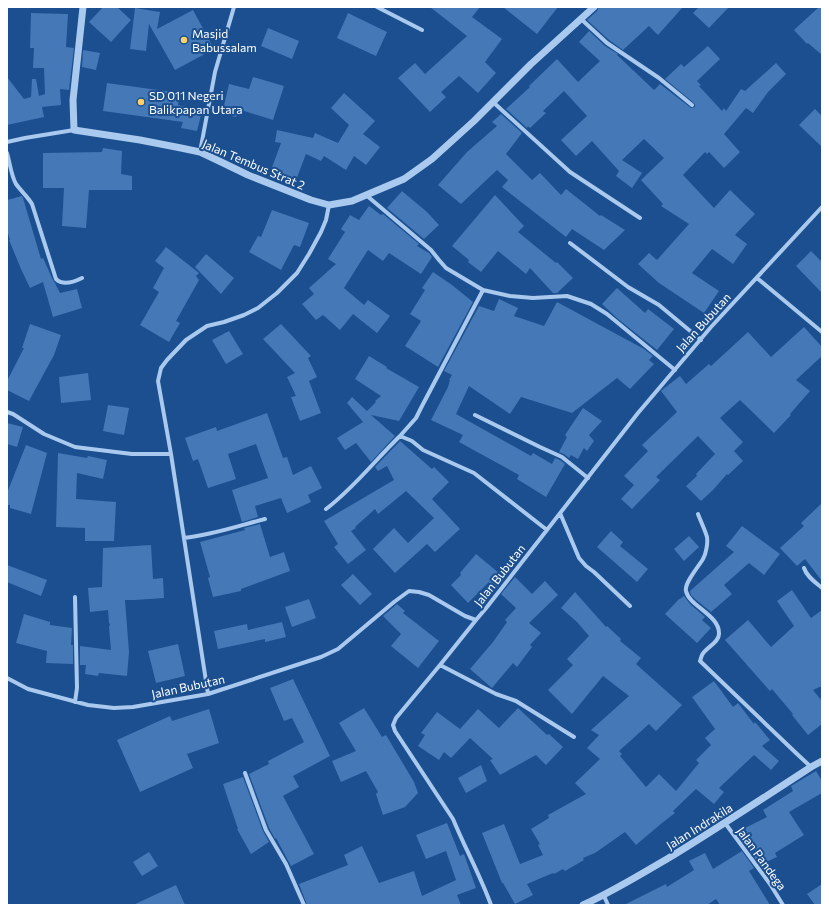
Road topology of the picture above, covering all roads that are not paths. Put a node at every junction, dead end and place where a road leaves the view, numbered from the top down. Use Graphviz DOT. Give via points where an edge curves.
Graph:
graph roads {
  1 [pos="83,7"];
  2 [pos="234,7"];
  3 [pos="377,7"];
  4 [pos="594,7"];
  5 [pos="581,19"];
  6 [pos="422,30"];
  7 [pos="494,102"];
  8 [pos="692,105"];
  9 [pos="74,130"];
  10 [pos="7,142"];
  11 [pos="200,152"];
  12 [pos="7,153"];
  13 [pos="366,195"];
  14 [pos="329,205"];
  15 [pos="822,207"];
  16 [pos="640,218"];
  17 [pos="570,243"];
  18 [pos="82,278"];
  19 [pos="757,278"];
  20 [pos="483,290"];
  21 [pos="822,332"];
  22 [pos="701,340"];
  23 [pos="675,370"];
  24 [pos="7,412"];
  25 [pos="475,415"];
  26 [pos="400,436"];
  27 [pos="171,454"];
  28 [pos="588,478"];
  29 [pos="326,509"];
  30 [pos="560,513"];
  31 [pos="698,514"];
  32 [pos="265,519"];
  33 [pos="547,530"];
  34 [pos="184,538"];
  35 [pos="804,568"];
  36 [pos="822,588"];
  37 [pos="75,597"];
  38 [pos="630,606"];
  39 [pos="476,620"];
  40 [pos="440,665"];
  41 [pos="7,678"];
  42 [pos="208,694"];
  43 [pos="75,702"];
  44 [pos="574,737"];
  45 [pos="822,761"];
  46 [pos="811,767"];
  47 [pos="245,773"];
  48 [pos="725,824"];
  49 [pos="604,896"];
  50 [pos="304,905"];
  51 [pos="491,905"];
  52 [pos="583,905"];
  53 [pos="608,905"];
  54 [pos="783,905"];
  1 -- 9 [label="street" via="73,100"];
  2 -- 11 [label="street" via="215,72"];
  3 -- 6 [label="street"];
  4 -- 5 [label="street, Jalan Tembus Strat 2"];
  5 -- 7 [label="street, Jalan Tembus Strat 2"];
  5 -- 8 [label="street" via="607,43 659,78"];
  7 -- 13 [label="street, Jalan Tembus Strat 2" via="432,159 404,179"];
  7 -- 16 [label="street" via="570,172"];
  9 -- 10 [label="street"];
  9 -- 11 [label="street, Jalan Tembus Strat 2"];
  11 -- 14 [label="street, Jalan Tembus Strat 2" via="248,176"];
  12 -- 18 [label="street" via="17,186 32,204 56,279 64,283"];
  13 -- 14 [label="street, Jalan Tembus Strat 2" via="352,201"];
  13 -- 20 [label="street" via="431,250 446,268"];
  14 -- 27 [label="street" via="322,232 297,273 277,293 244,315 207,326 186,340 161,368 158,381"];
  15 -- 19 [label="street, Jalan Bubutan"];
  17 -- 22 [label="street" via="628,287 659,305"];
  19 -- 21 [label="street"];
  19 -- 22 [label="street, Jalan Bubutan"];
  20 -- 23 [label="street" via="533,298 567,296 591,304 607,314"];
  20 -- 26 [label="street" via="416,418"];
  22 -- 23 [label="street, Jalan Bubutan"];
  23 -- 28 [label="street, Jalan Bubutan"];
  24 -- 27 [label="street" via="44,434 75,447 132,454"];
  25 -- 28 [label="street" via="562,456"];
  26 -- 29 [label="street" via="351,488"];
  26 -- 33 [label="street" via="423,450 474,473"];
  27 -- 34 [label="street"];
  28 -- 30 [label="street, Jalan Bubutan"];
  30 -- 33 [label="street, Jalan Bubutan"];
  30 -- 38 [label="street" via="579,558"];
  31 -- 46 [label="street" via="707,538 706,546 704,557 687,584 686,592 691,600 711,617 719,633 718,639 708,647 700,661"];
  32 -- 34 [label="street"];
  33 -- 39 [label="street, Jalan Bubutan"];
  34 -- 42 [label="street"];
  35 -- 36 [label="street"];
  37 -- 43 [label="street"];
  39 -- 40 [label="street"];
  39 -- 42 [label="street, Jalan Bubutan" via="429,595 409,591 338,649"];
  40 -- 44 [label="street" via="496,694 516,701"];
  40 -- 51 [label="street" via="396,718 394,731 453,819"];
  41 -- 43 [label="street, Jalan Bubutan" via="28,689"];
  42 -- 43 [label="street, Jalan Bubutan" via="133,707 114,708"];
  45 -- 46 [label="street, Jalan Indrakila"];
  46 -- 48 [label="street, Jalan Indrakila"];
  47 -- 50 [label="street" via="266,830 286,864"];
  48 -- 49 [label="street, Jalan Indrakila"];
  48 -- 54 [label="street, Jalan Pandega"];
  49 -- 52 [label="street, Jalan Indrakila"];
  49 -- 53 [label="street"];
}
